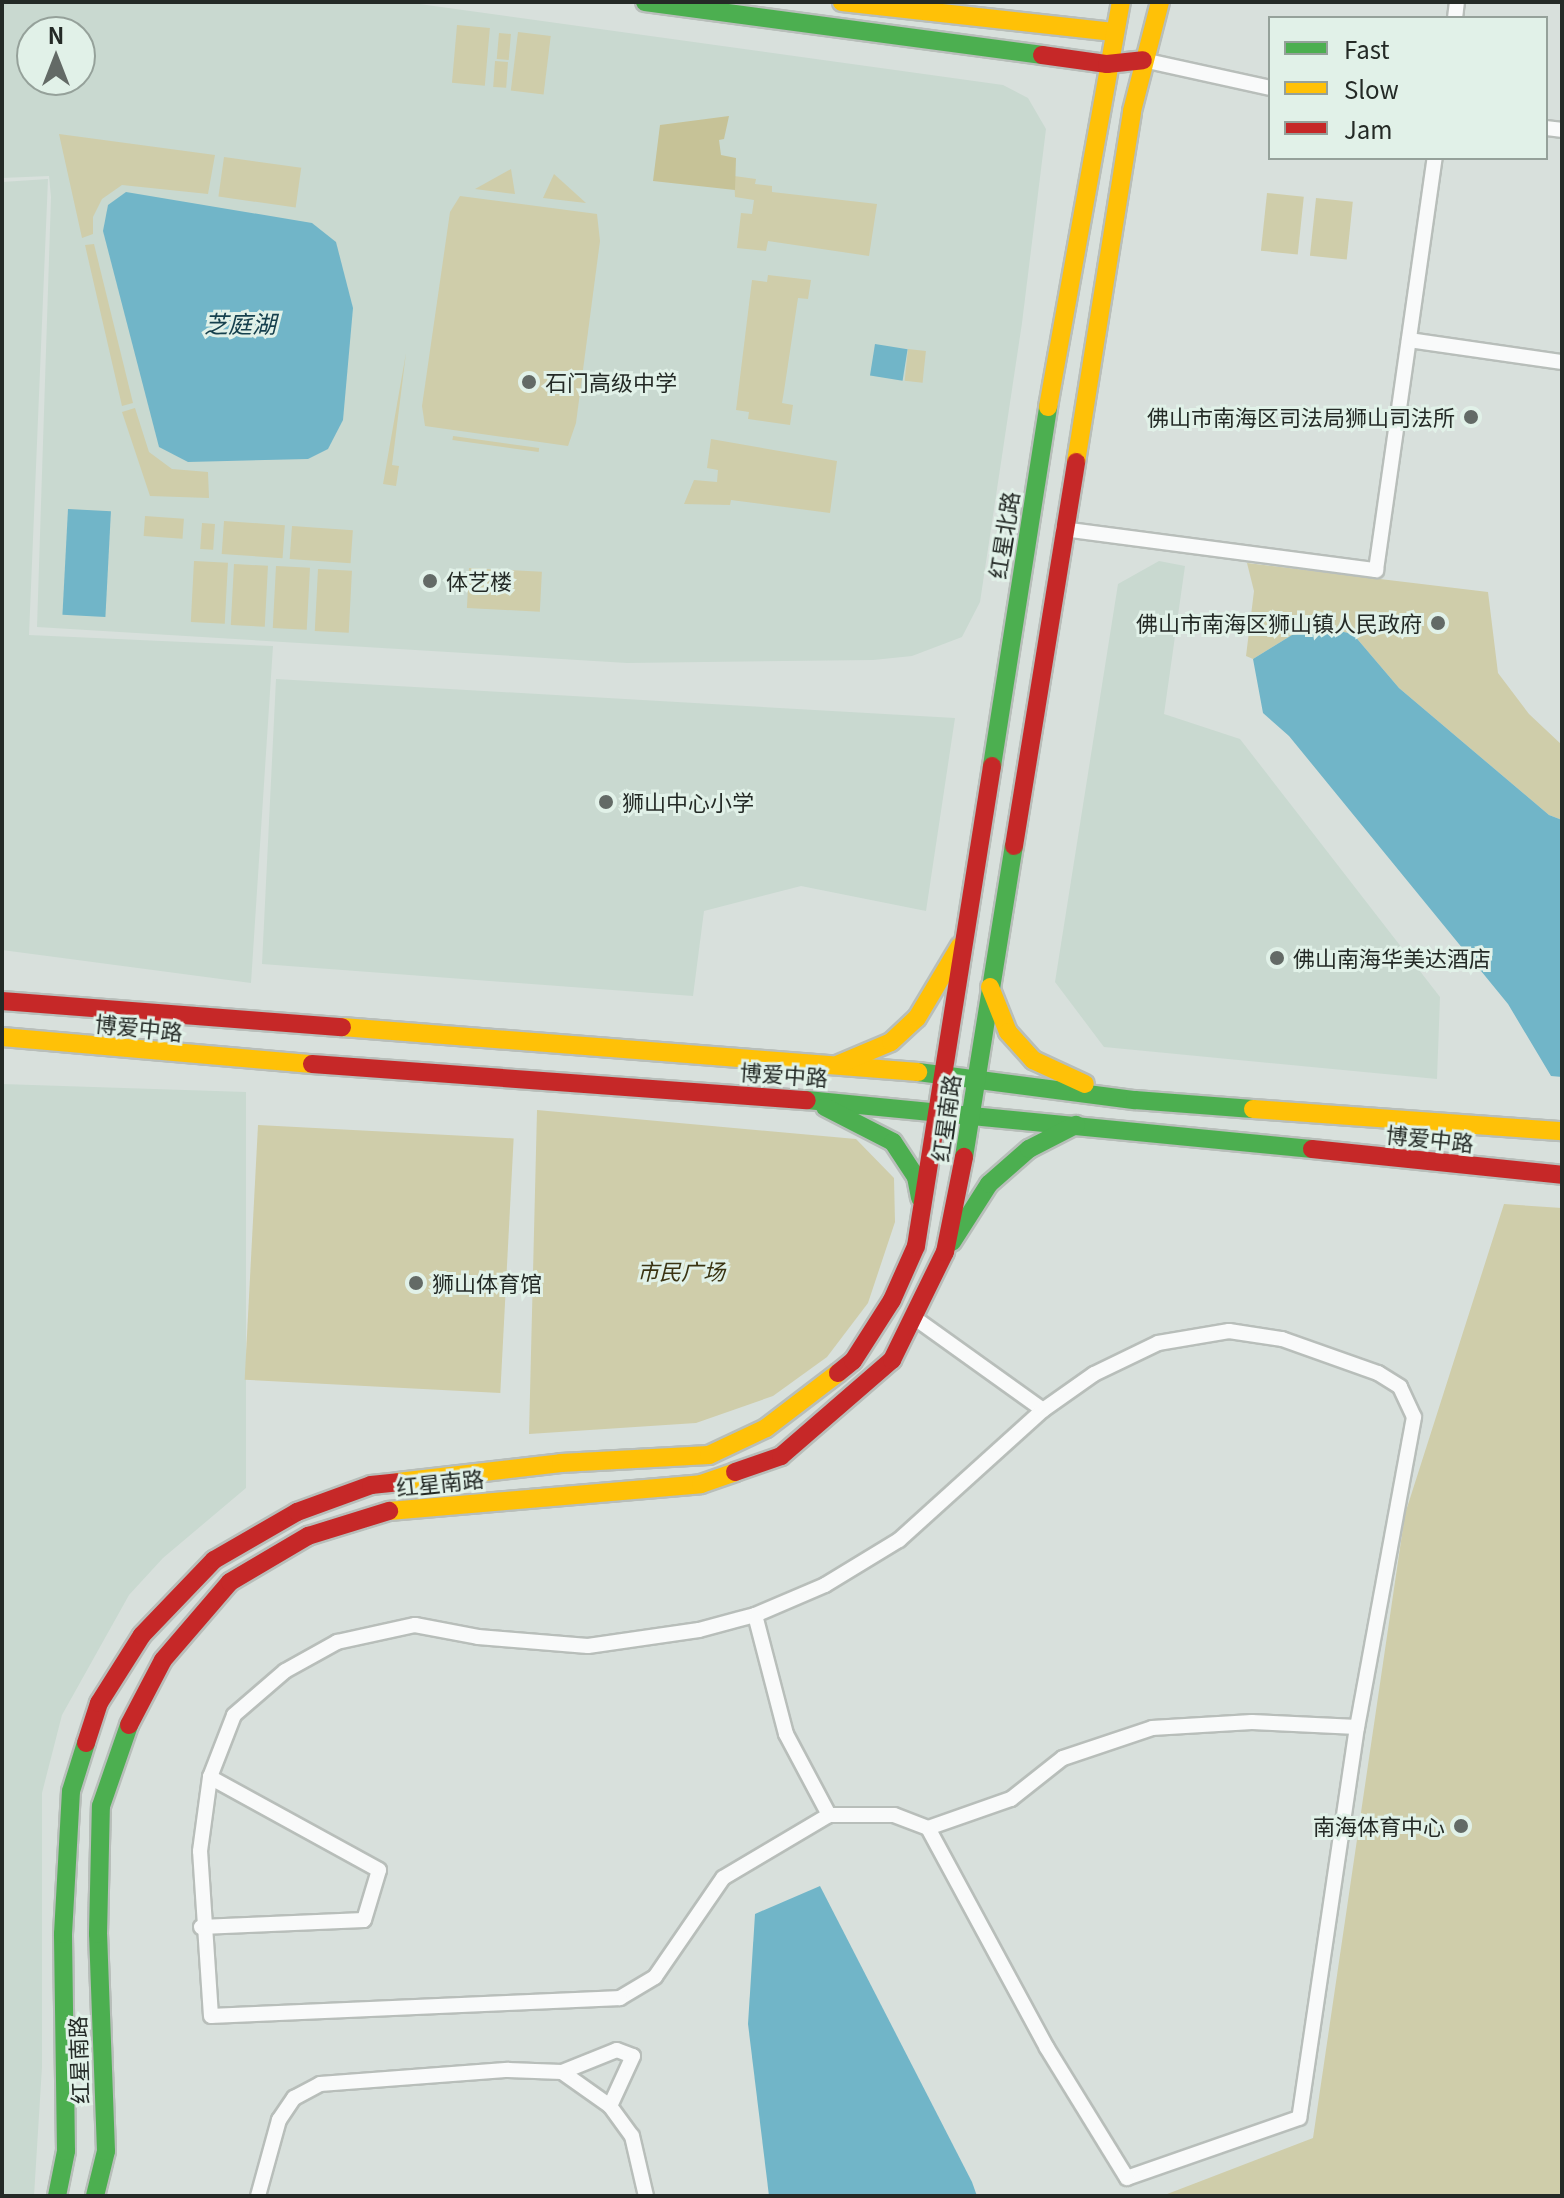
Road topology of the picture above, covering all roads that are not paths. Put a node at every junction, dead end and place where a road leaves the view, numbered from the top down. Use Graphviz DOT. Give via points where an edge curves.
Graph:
graph roads {
  1 [pos="842,2"];
  2 [pos="1121,2"];
  3 [pos="1160,2"];
  4 [pos="657,3"];
  5 [pos="1113,32"];
  6 [pos="1143,60"];
  7 [pos="1107,64"];
  8 [pos="1268,88"];
  9 [pos="1435,160"];
  10 [pos="1409,340"];
  11 [pos="1562,362"];
  12 [pos="1063,529"];
  13 [pos="966,935"];
  14 [pos="990,985"];
  15 [pos="2,1001"];
  16 [pos="2,1037"];
  17 [pos="834,1066"];
  18 [pos="943,1077"];
  19 [pos="975,1080"];
  20 [pos="807,1100"];
  21 [pos="1135,1100"];
  22 [pos="938,1109"];
  23 [pos="971,1113"];
  24 [pos="1076,1125"];
  25 [pos="1562,1131"];
  26 [pos="1562,1175"];
  27 [pos="922,1209"];
  28 [pos="945,1252"];
  29 [pos="916,1319"];
  30 [pos="1043,1410"];
  31 [pos="755,1615"];
  32 [pos="1357,1727"];
  33 [pos="210,1777"];
  34 [pos="829,1815"];
  35 [pos="928,1828"];
  36 [pos="201,1927"];
  37 [pos="562,2072"];
  38 [pos="610,2106"];
  39 [pos="57,2196"];
  40 [pos="95,2196"];
  41 [pos="258,2196"];
  42 [pos="646,2196"];
  1 -- 5 [label="main road"];
  2 -- 5 [label="main road, 红星北路"];
  3 -- 6 [label="main road"];
  4 -- 7 [label="main road"];
  5 -- 6 [label="main road"];
  5 -- 7 [label="main road, 红星北路"];
  6 -- 7 [label="main road"];
  6 -- 8 [label="street"];
  6 -- 12 [label="main road"];
  7 -- 13 [label="main road, 红星北路"];
  9 -- 10 [label="street"];
  10 -- 11 [label="street"];
  10 -- 12 [label="street" via="1376,570"];
  12 -- 14 [label="main road"];
  13 -- 17 [label="main road" via="917,1018 891,1042"];
  13 -- 18 [label="main road, 红星北路"];
  14 -- 19 [label="main road, 红星南路"];
  14 -- 21 [label="main road" via="1008,1032 1033,1060 1059,1076"];
  15 -- 17 [label="main road, 博爱中路"];
  16 -- 20 [label="main road, 博爱中路" via="166,1054"];
  17 -- 18 [label="main road, 博爱中路"];
  18 -- 19 [label="main road, 博爱中路"];
  18 -- 22 [label="main road, 红星南路"];
  19 -- 21 [label="main road, 博爱中路"];
  19 -- 23 [label="main road, 红星南路"];
  20 -- 22 [label="main road, 博爱中路"];
  20 -- 27 [label="main road" via="859,1120 893,1142 916,1177"];
  21 -- 25 [label="main road, 博爱中路"];
  22 -- 23 [label="main road, 博爱中路"];
  22 -- 27 [label="main road, 红星南路"];
  23 -- 24 [label="main road, 博爱中路"];
  23 -- 28 [label="main road, 红星南路"];
  24 -- 26 [label="main road, 博爱中路"];
  24 -- 28 [label="main road" via="1029,1149 989,1184"];
  27 -- 39 [label="main road, 红星南路" via="916,1246 892,1300 853,1361 766,1428 709,1455 561,1463 371,1485 297,1512 214,1560 142,1635 99,1703 71,1791 63,1934 66,2151"];
  28 -- 29 [label="main road, 红星南路"];
  29 -- 30 [label="street"];
  29 -- 40 [label="main road, 红星南路" via="892,1360 781,1456 701,1484 381,1512 308,1536 230,1582 163,1660 131,1719 101,1806 98,1934 106,2151"];
  30 -- 31 [label="street" via="899,1540 825,1585"];
  30 -- 32 [label="street" via="1094,1374 1158,1343 1229,1331 1282,1339 1378,1373 1400,1387 1414,1417"];
  31 -- 33 [label="street" via="699,1630 588,1646 478,1637 415,1625 337,1642 285,1671 234,1715"];
  31 -- 34 [label="street" via="786,1734"];
  32 -- 35 [label="street" via="1252,1722 1152,1728 1063,1758 1011,1799"];
  32 -- 35 [label="street" via="1299,2118 1127,2178 1047,2048"];
  33 -- 36 [label="street" via="200,1851"];
  33 -- 36 [label="street" via="379,1870 364,1920"];
  34 -- 35 [label="street" via="894,1815"];
  34 -- 36 [label="street" via="723,1878 655,1977 620,1998 211,2016"];
  37 -- 38 [label="street"];
  37 -- 38 [label="street" via="617,2050 633,2056"];
  37 -- 41 [label="street" via="508,2070 320,2084 294,2098 279,2120"];
  38 -- 42 [label="street" via="632,2136"];
}
